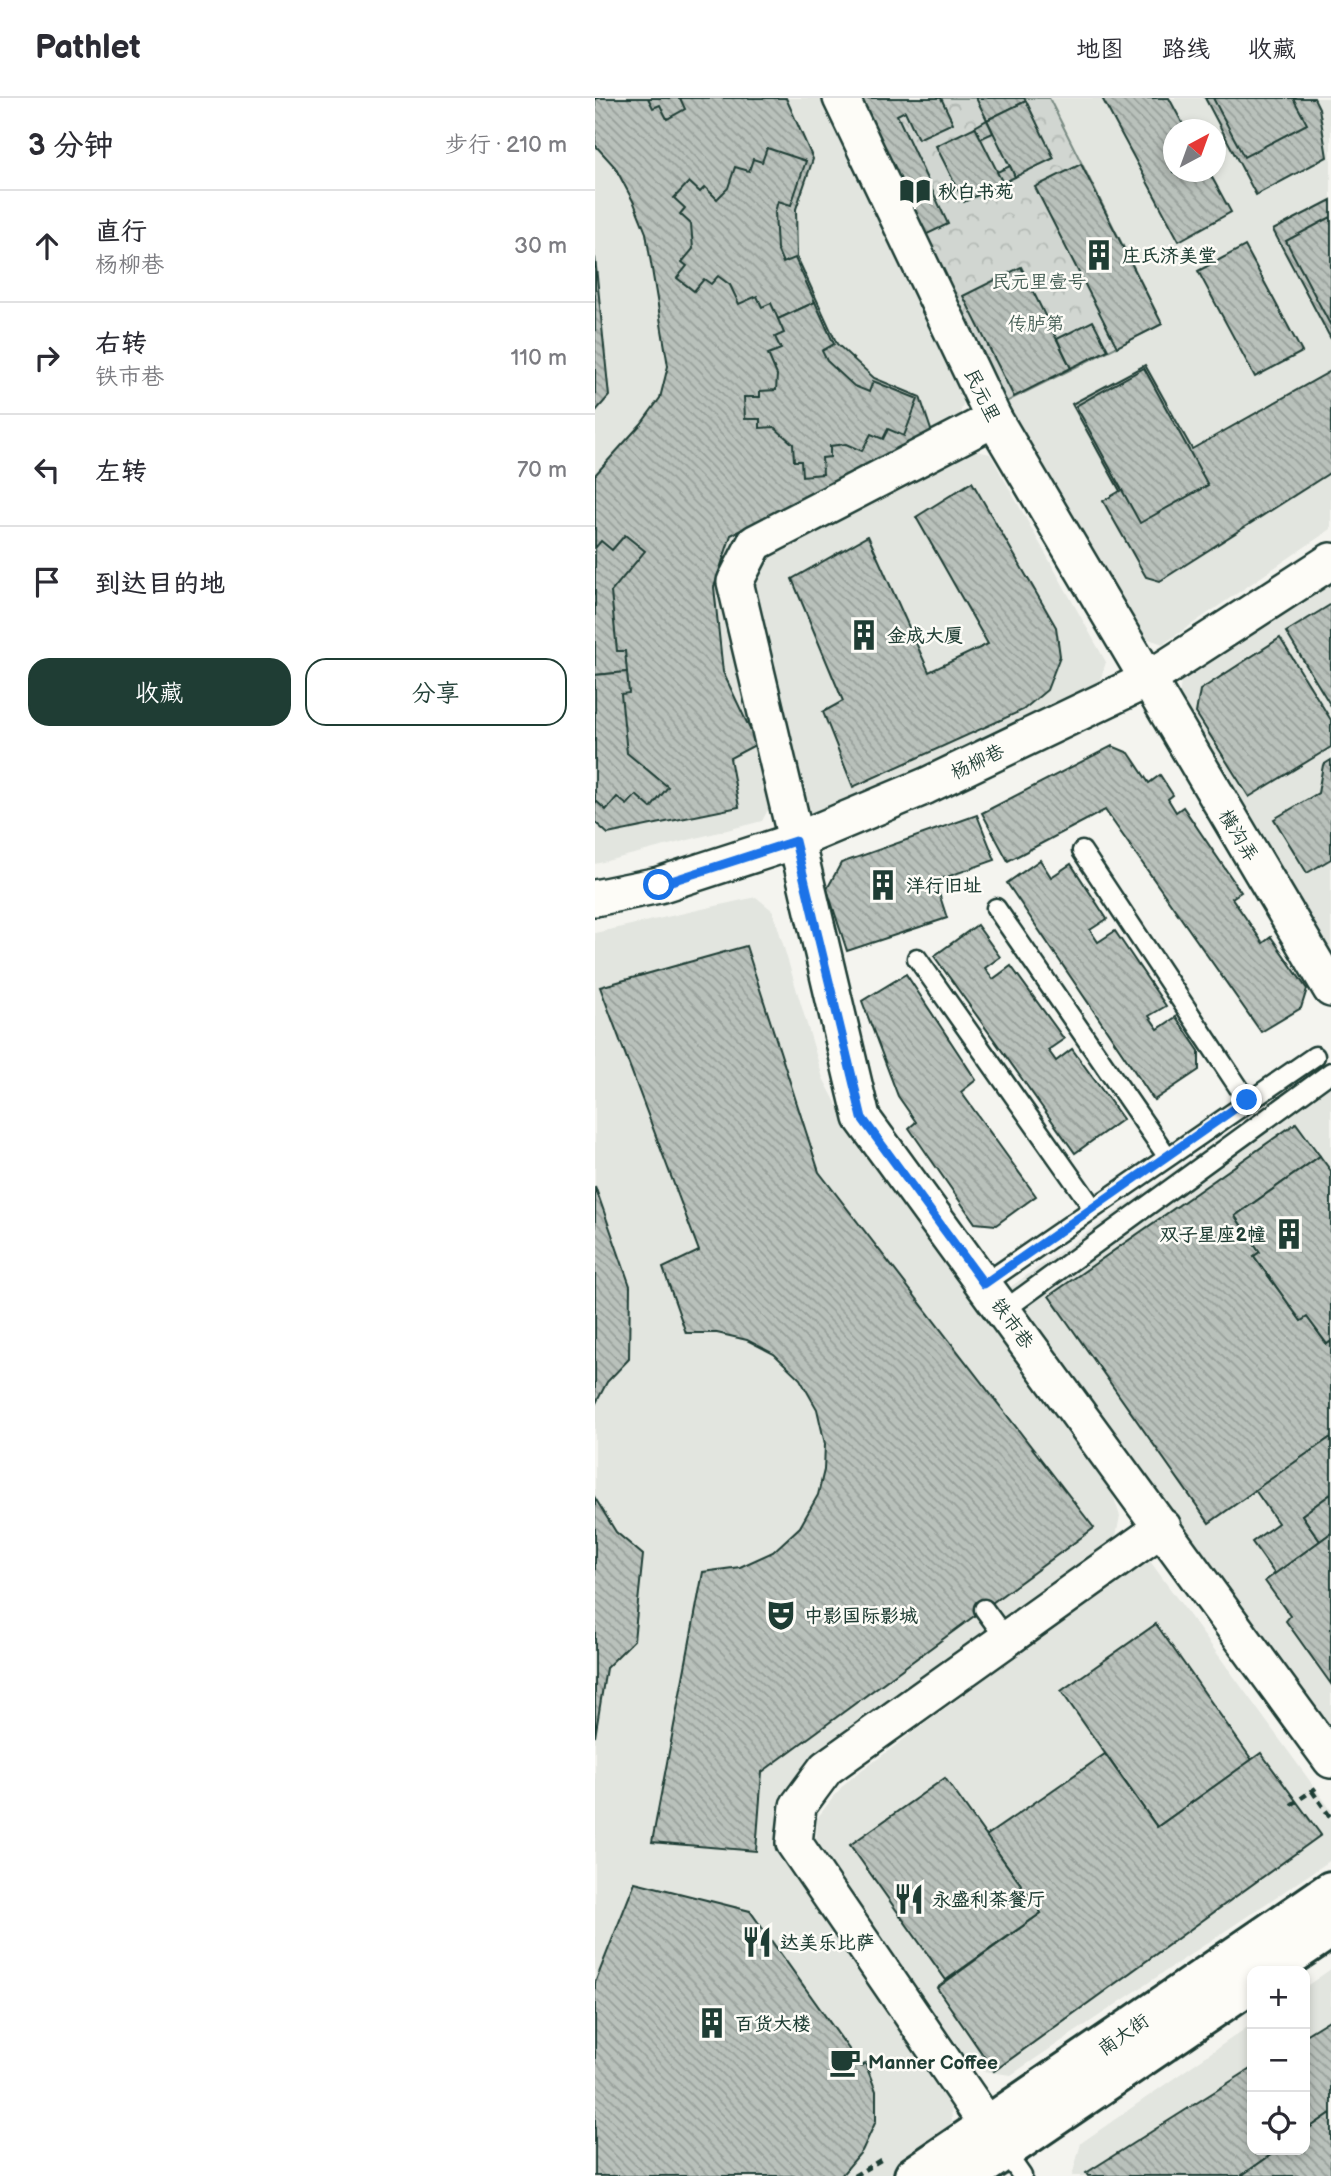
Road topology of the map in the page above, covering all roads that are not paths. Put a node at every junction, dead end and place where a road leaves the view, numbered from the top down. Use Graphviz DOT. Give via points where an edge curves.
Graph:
graph roads {
  1 [pos="841,98"];
  2 [pos="994,419"];
  3 [pos="1322,575"];
  4 [pos="1147,680"];
  5 [pos="795,841"];
  6 [pos="1082,850"];
  7 [pos="595,898"];
  8 [pos="996,908"];
  9 [pos="917,958"];
  10 [pos="1331,989"];
  11 [pos="1315,1056"];
  12 [pos="1331,1072"];
  13 [pos="1247,1100"];
  14 [pos="1167,1156"];
  15 [pos="1093,1208"];
  16 [pos="994,1297"];
  17 [pos="1163,1527"];
  18 [pos="984,1609"];
  19 [pos="1006,1639"];
  20 [pos="1326,1772"];
  21 [pos="1331,1891"];
  22 [pos="1331,1928"];
  23 [pos="1275,1966"];
  24 [pos="1247,1985"];
  25 [pos="1005,2151"];
  26 [pos="914,2176"];
  27 [pos="967,2176"];
  1 -- 2 [label="street, 民元里"];
  2 -- 4 [label="street, 民元里"];
  2 -- 5 [label="street, 铁市巷" via="755,543 735,582"];
  3 -- 4 [label="street, 杨柳巷"];
  4 -- 5 [label="street, 杨柳巷" via="926,786"];
  4 -- 10 [label="street, 横沟弄"];
  5 -- 7 [label="street, 杨柳巷" via="659,885"];
  5 -- 16 [label="street, 铁市巷" via="862,1118"];
  6 -- 13 [label="lane"];
  8 -- 14 [label="lane"];
  9 -- 15 [label="lane"];
  11 -- 13 [label="lane"];
  12 -- 16 [label="lane"];
  13 -- 14 [label="lane"];
  14 -- 15 [label="lane"];
  15 -- 16 [label="lane"];
  16 -- 17 [label="street, 铁市巷"];
  17 -- 19 [label="street"];
  17 -- 20 [label="street, 铁市巷"];
  18 -- 19 [label="lane"];
  19 -- 25 [label="street" via="826,1768 798,1806 794,1843"];
  21 -- 25 [label="main road, 南大街"];
  22 -- 23 [label="main road"];
  24 -- 25 [label="main road, 南大街"];
  25 -- 26 [label="main road, 南大街"];
  25 -- 27 [label="main road, 南大街"];
}
